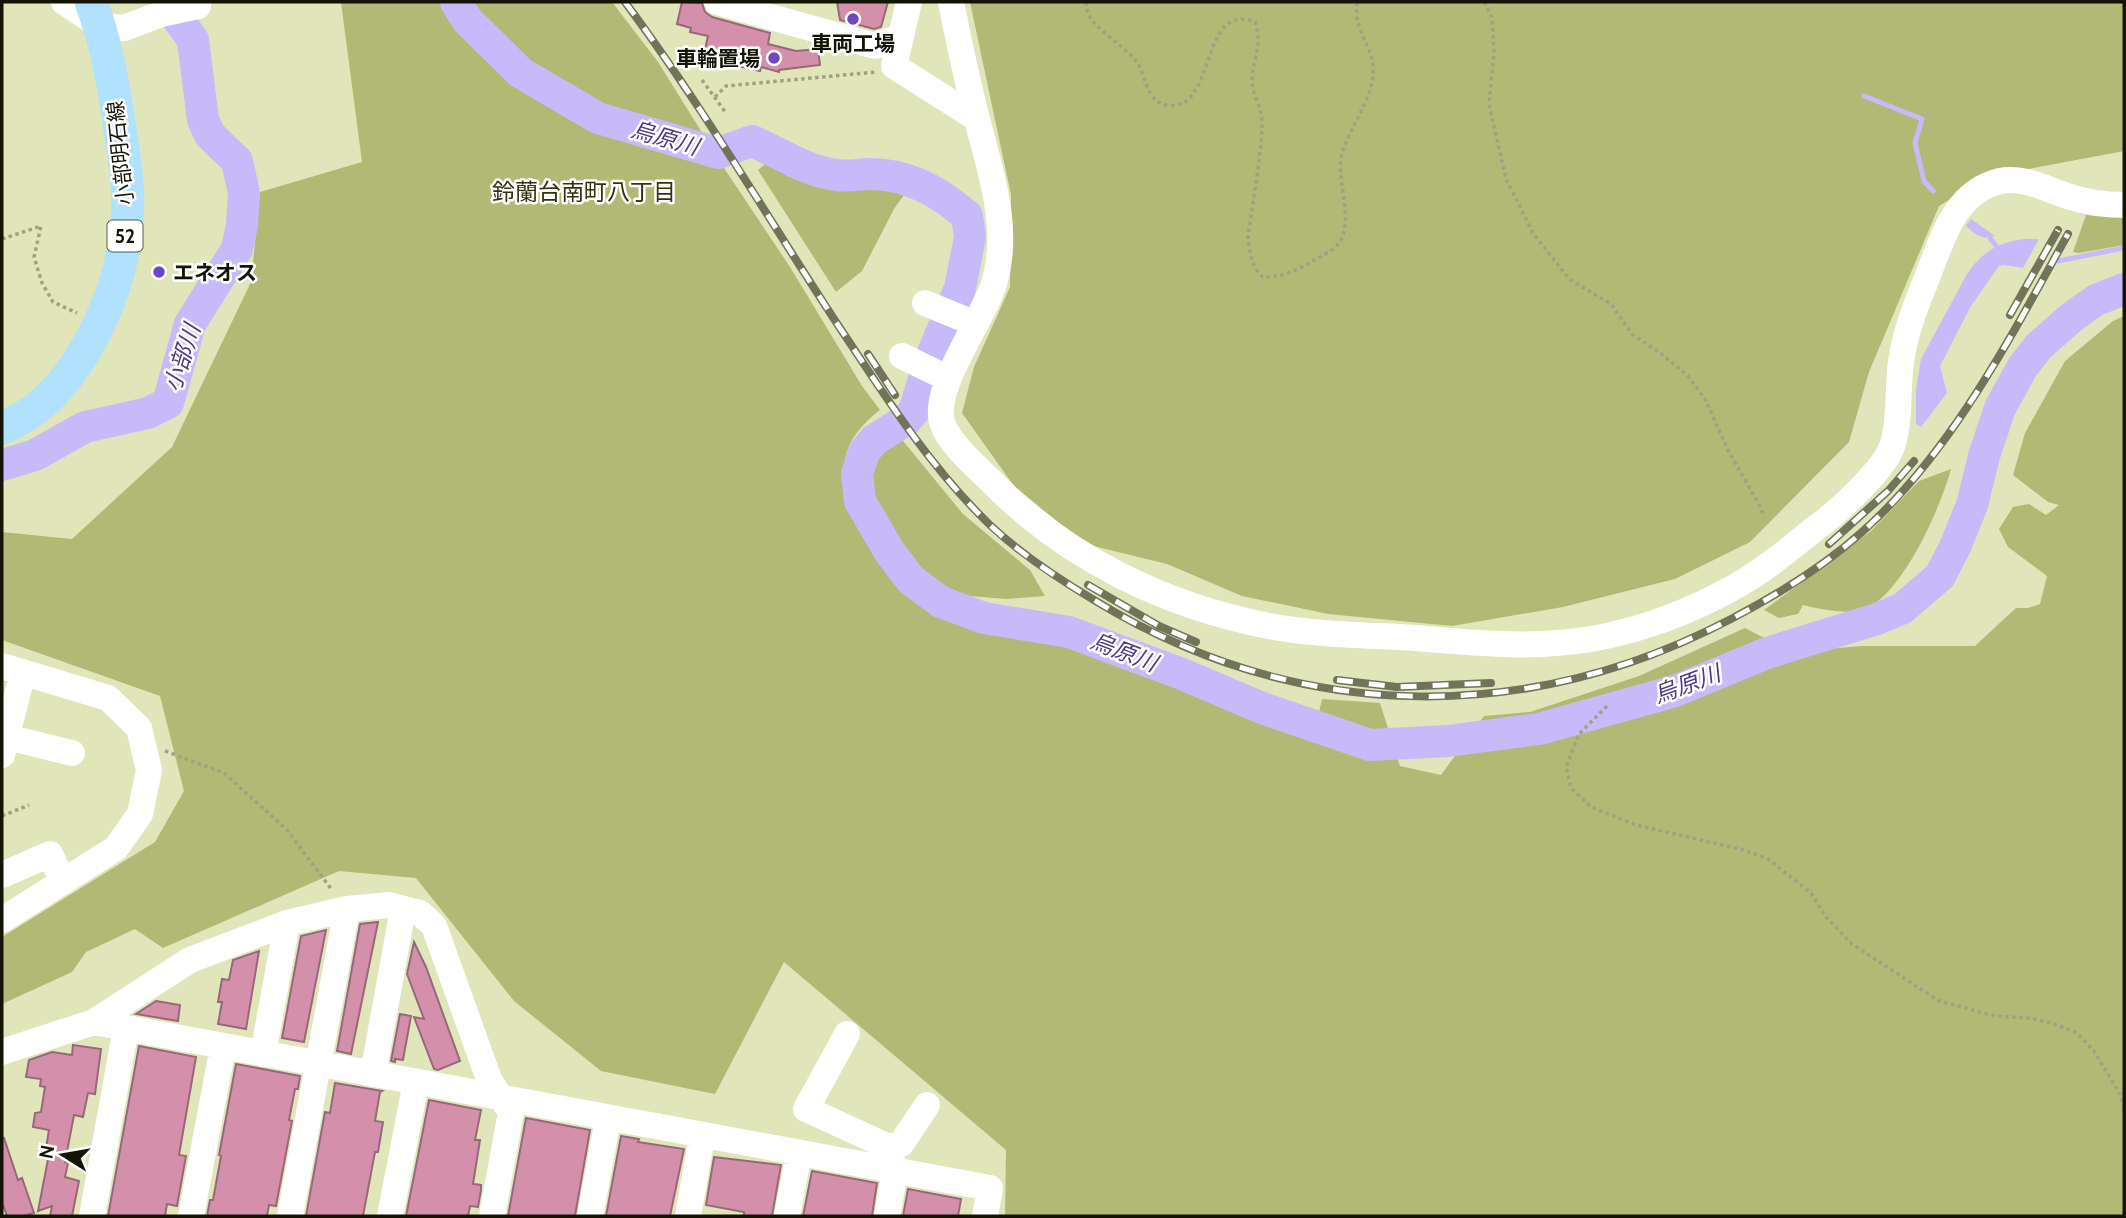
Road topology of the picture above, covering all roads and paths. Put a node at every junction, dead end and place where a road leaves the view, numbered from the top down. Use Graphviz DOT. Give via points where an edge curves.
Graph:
graph roads {
  1 [pos="64,2"];
  2 [pos="197,2"];
  3 [pos="717,2"];
  4 [pos="909,2"];
  5 [pos="951,2"];
  6 [pos="1086,2"];
  7 [pos="1357,2"];
  8 [pos="1484,2"];
  9 [pos="97,10"];
  10 [pos="897,53"];
  11 [pos="702,80"];
  12 [pos="715,97"];
  13 [pos="726,113"];
  14 [pos="976,118"];
  15 [pos="2124,205"];
  16 [pos="2,239"];
  17 [pos="925,303"];
  18 [pos="80,314"];
  19 [pos="973,323"];
  20 [pos="906,359"];
  21 [pos="943,379"];
  22 [pos="2,428"];
  23 [pos="1764,517"];
  24 [pos="12,669"];
  25 [pos="1607,706"];
  26 [pos="5,746"];
  27 [pos="160,749"];
  28 [pos="72,753"];
  29 [pos="29,805"];
  30 [pos="2,816"];
  31 [pos="2,875"];
  32 [pos="63,881"];
  33 [pos="347,909"];
  34 [pos="403,909"];
  35 [pos="2,920"];
  36 [pos="287,923"];
  37 [pos="94,1022"];
  38 [pos="126,1028"];
  39 [pos="847,1034"];
  40 [pos="223,1047"];
  41 [pos="2,1052"];
  42 [pos="263,1054"];
  43 [pos="318,1064"];
  44 [pos="373,1074"];
  45 [pos="416,1082"];
  46 [pos="502,1098"];
  47 [pos="928,1105"];
  48 [pos="2124,1109"];
  49 [pos="608,1119"];
  50 [pos="702,1137"];
  51 [pos="799,1154"];
  52 [pos="892,1159"];
  53 [pos="92,1216"];
  54 [pos="191,1216"];
  55 [pos="290,1216"];
  56 [pos="390,1216"];
  57 [pos="492,1216"];
  58 [pos="590,1216"];
  59 [pos="688,1216"];
  60 [pos="787,1216"];
  61 [pos="887,1216"];
  62 [pos="985,1216"];
  1 -- 9 [label="street"];
  2 -- 9 [label="street" via="198,6 124,28"];
  3 -- 10 [label="street" via="875,46 894,39"];
  4 -- 10 [label="street"];
  5 -- 14 [label="street"];
  6 -- 7 [label="path" via="1093,22 1139,65 1150,93 1160,104 1171,106 1194,95 1219,35 1231,20 1243,17 1255,22 1260,36 1252,80 1262,116 1262,136 1248,239 1256,271 1272,278 1327,253 1339,243 1343,231 1340,161 1374,69 1358,22"];
  8 -- 23 [label="path" via="1492,18 1494,53 1489,104 1506,180 1532,233 1569,279 1611,304 1632,334 1688,376 1705,400"];
  9 -- 22 [label="main road, 小部明石線 / 52" via="110,63 128,187 121,258 103,319 69,375 32,413"];
  10 -- 12 [label="path" via="886,71 726,86"];
  10 -- 14 [label="street"];
  11 -- 12 [label="path"];
  12 -- 13 [label="path"];
  14 -- 19 [label="street" via="1001,224 995,280"];
  15 -- 21 [label="street" via="2094,203 2022,181 2003,181 1977,191 1945,229 1911,316 1890,452 1871,476 1822,524 1742,583 1694,607 1591,639 1489,644 1273,626 1233,618 1129,580 1028,518 956,444 943,424"];
  16 -- 18 [label="path" via="41,226 34,257 42,283 52,302"];
  17 -- 19 [label="street"];
  19 -- 21 [label="street"];
  20 -- 21 [label="street"];
  24 -- 26 [label="street"];
  24 -- 32 [label="street" via="108,698 139,727 149,770 140,814 116,848"];
  25 -- 48 [label="path" via="1579,734 1566,767 1571,788 1591,807 1636,825 1768,859 1811,893 1826,917 1853,944 1939,1002 1995,1016 2052,1023 2077,1033 2094,1051"];
  26 -- 28 [label="street"];
  27 -- 33 [label="path" via="224,773 287,830"];
  29 -- 30 [label="path"];
  31 -- 32 [label="street" via="50,853"];
  32 -- 35 [label="street"];
  33 -- 34 [label="street" via="389,905"];
  33 -- 36 [label="street"];
  33 -- 43 [label="street"];
  34 -- 44 [label="street"];
  34 -- 46 [label="street" via="420,913 434,926 490,1082"];
  36 -- 37 [label="street" via="190,960"];
  36 -- 42 [label="street"];
  37 -- 38 [label="street"];
  37 -- 41 [label="street"];
  38 -- 40 [label="street"];
  38 -- 53 [label="street"];
  39 -- 52 [label="street" via="806,1109"];
  40 -- 42 [label="street"];
  40 -- 54 [label="street"];
  42 -- 43 [label="street"];
  43 -- 44 [label="street"];
  43 -- 55 [label="street"];
  44 -- 45 [label="street"];
  45 -- 46 [label="street"];
  45 -- 56 [label="street"];
  46 -- 49 [label="street"];
  46 -- 57 [label="street" via="511,1112"];
  47 -- 52 [label="street"];
  49 -- 50 [label="street"];
  49 -- 58 [label="street"];
  50 -- 51 [label="street"];
  50 -- 59 [label="street"];
  51 -- 52 [label="street"];
  51 -- 60 [label="street"];
  52 -- 61 [label="street"];
  52 -- 62 [label="street" via="990,1188"];
}
